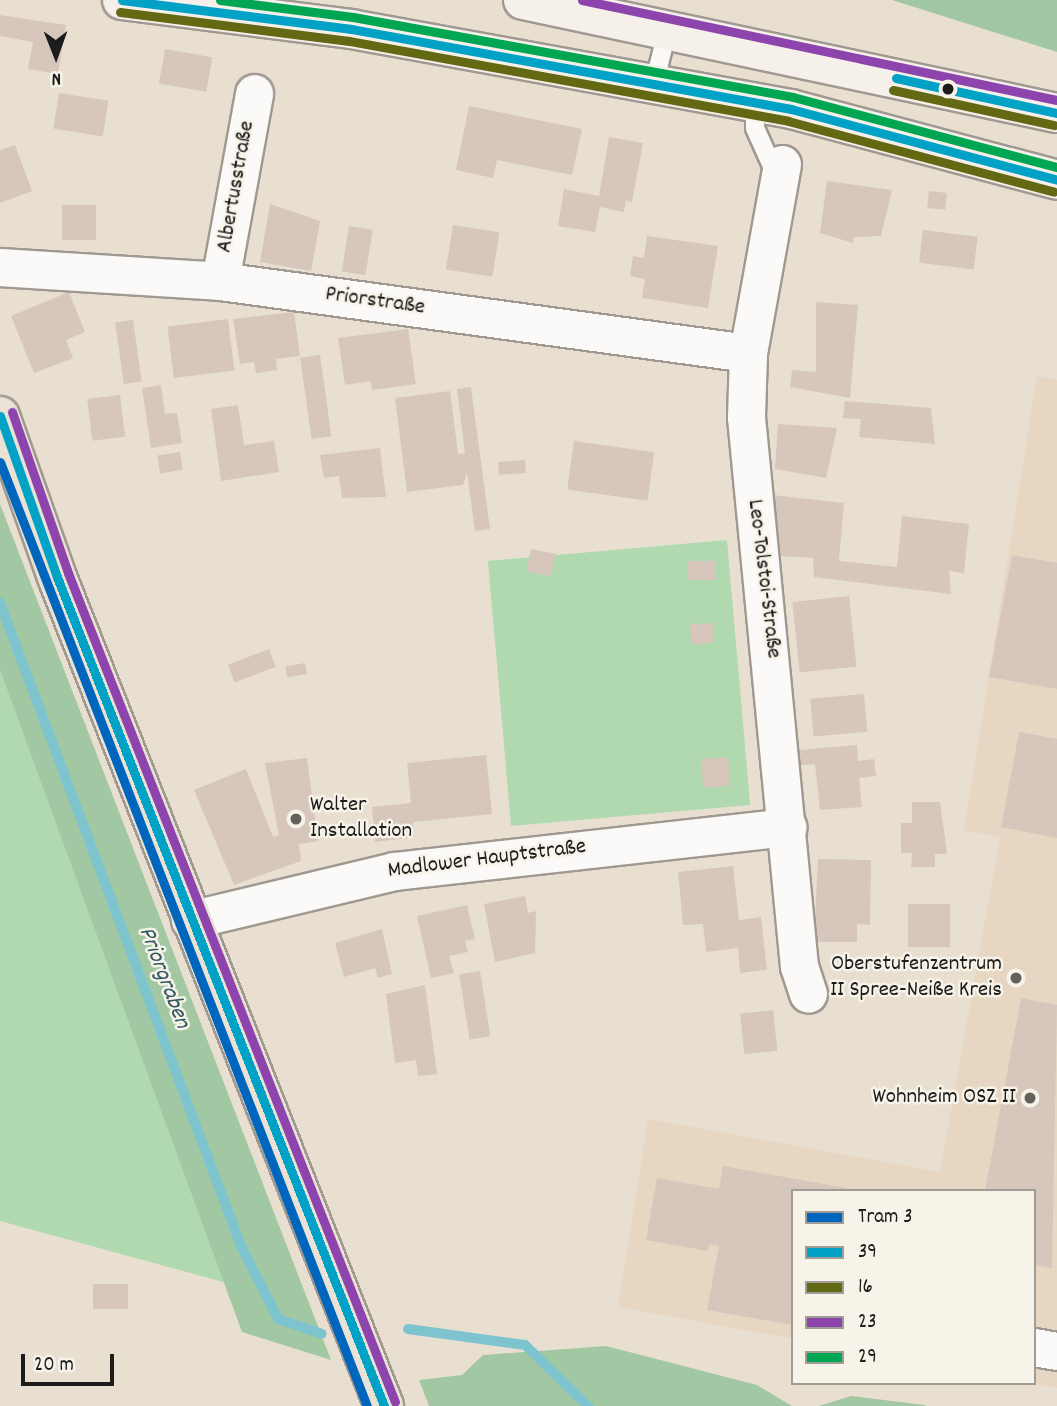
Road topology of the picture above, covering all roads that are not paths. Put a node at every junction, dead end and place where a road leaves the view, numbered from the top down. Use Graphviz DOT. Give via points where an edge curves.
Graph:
graph roads {
  1 [pos="122,0"];
  2 [pos="523,0"];
  3 [pos="668,28"];
  4 [pos="654,84"];
  5 [pos="254,93"];
  6 [pos="755,103"];
  7 [pos="1057,113"];
  8 [pos="781,175"];
  9 [pos="1057,180"];
  10 [pos="0,267"];
  11 [pos="220,281"];
  12 [pos="748,353"];
  13 [pos="0,416"];
  14 [pos="788,827"];
  15 [pos="190,920"];
  16 [pos="808,995"];
  17 [pos="1036,1347"];
  18 [pos="1057,1351"];
  19 [pos="384,1406"];
  1 -- 4 [label="main road" via="351,29"];
  2 -- 3 [label="main road"];
  3 -- 4 [label="lane"];
  3 -- 7 [label="main road"];
  4 -- 6 [label="main road"];
  5 -- 11 [label="street, Albertusstraße"];
  6 -- 8 [label="lane" via="755,128"];
  6 -- 9 [label="main road"];
  8 -- 12 [label="street, Leo-Tolstoi-Straße"];
  10 -- 11 [label="street, Priorstraße"];
  11 -- 12 [label="street, Priorstraße"];
  12 -- 14 [label="street, Leo-Tolstoi-Straße" via="746,417 758,561"];
  13 -- 15 [label="main road"];
  14 -- 15 [label="street, Madlower Hauptstraße" via="394,871"];
  14 -- 16 [label="street, Leo-Tolstoi-Straße" via="799,966"];
  15 -- 19 [label="main road"];
  17 -- 18 [label="street"];
}
